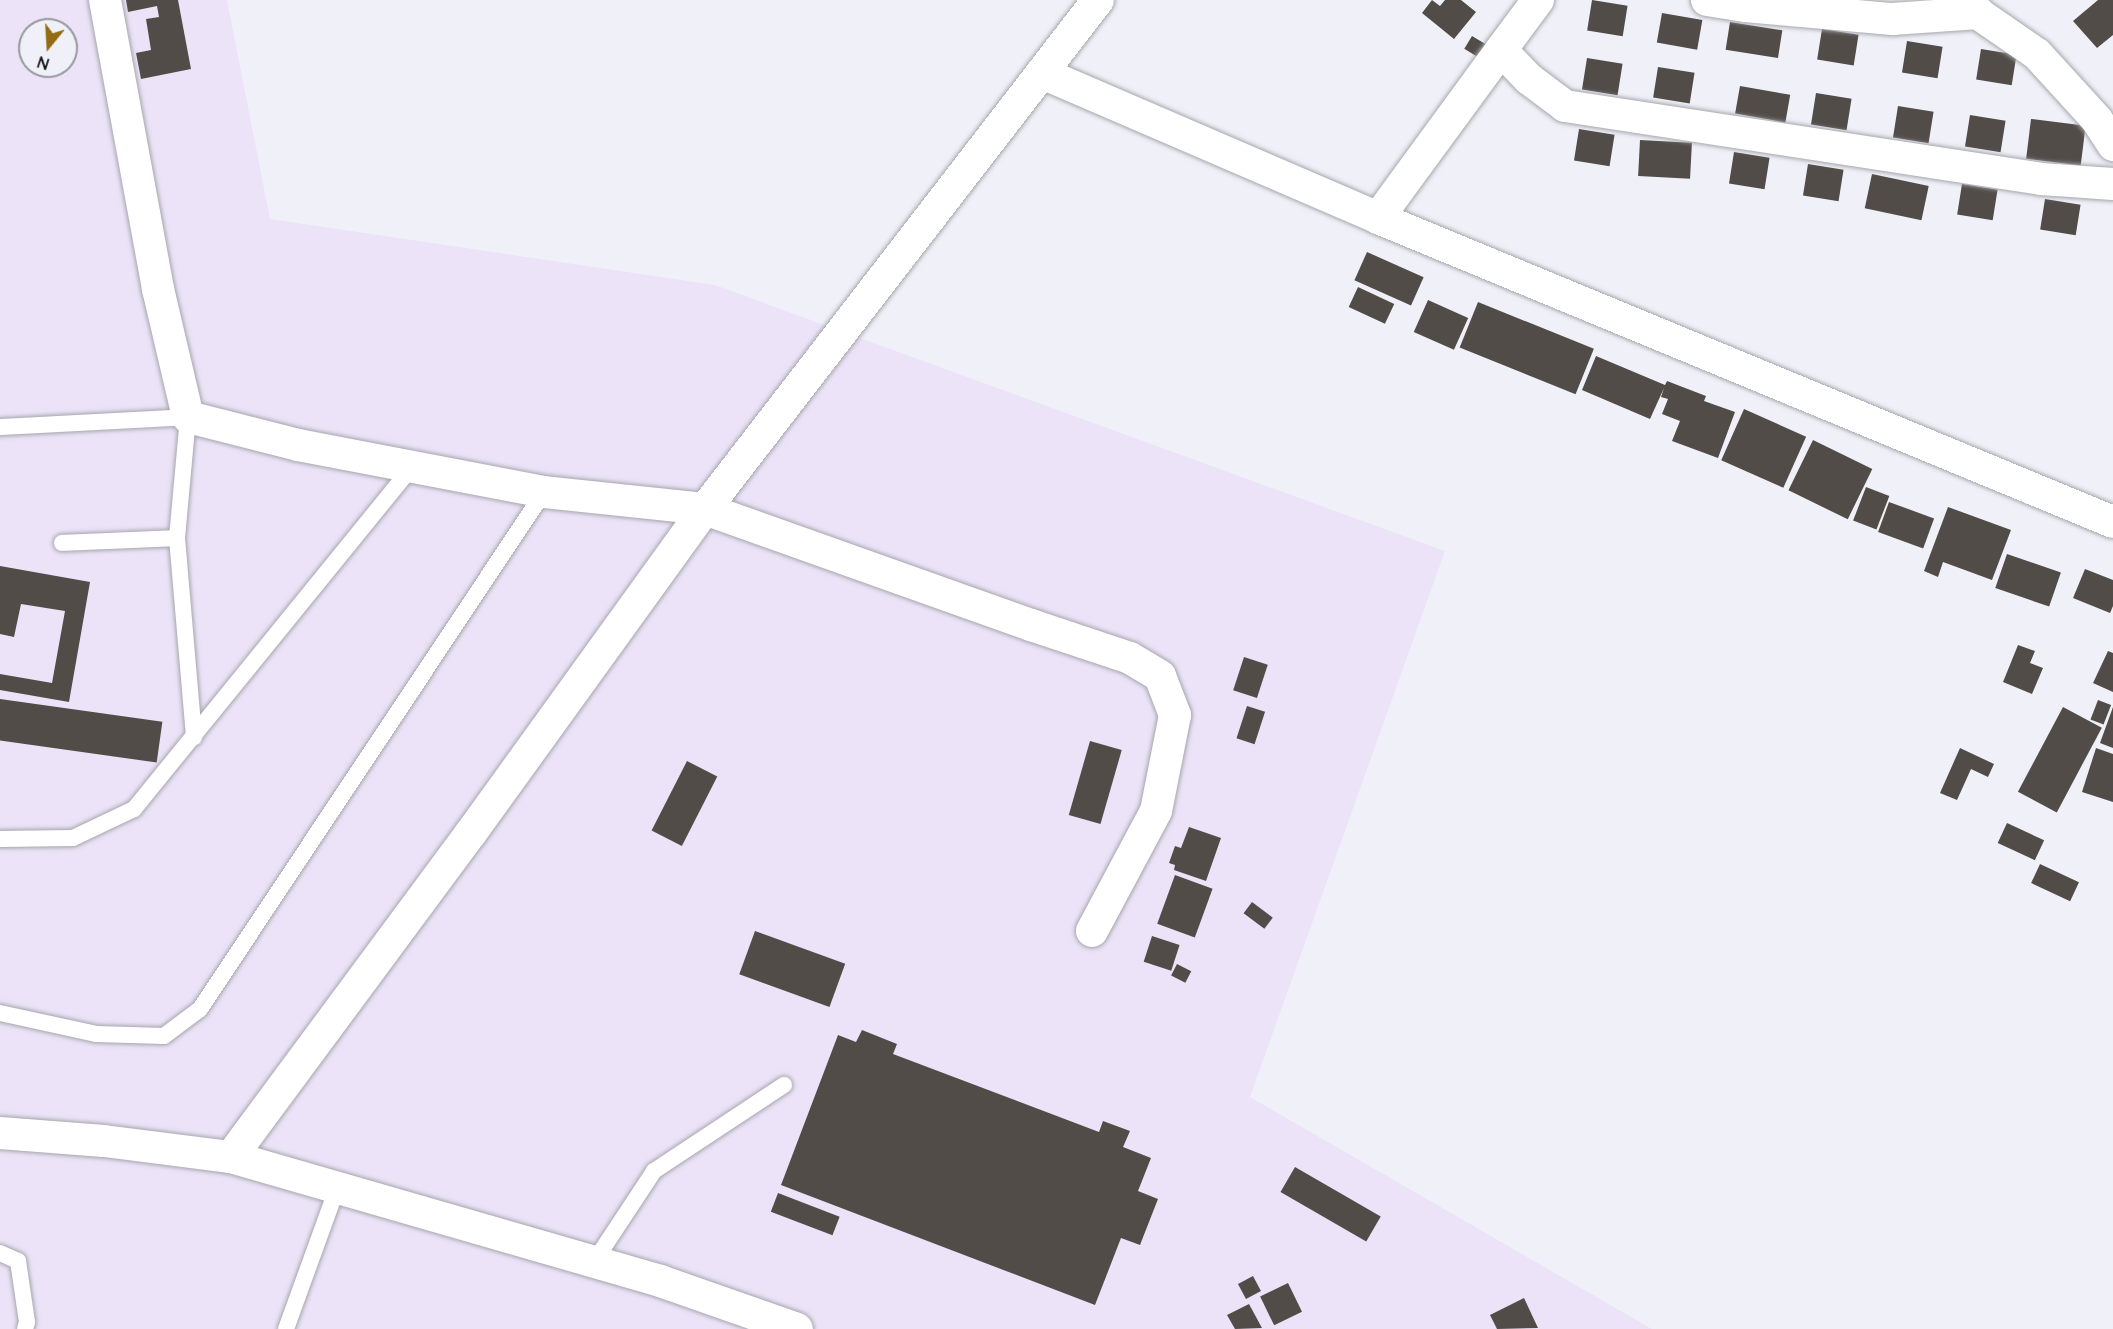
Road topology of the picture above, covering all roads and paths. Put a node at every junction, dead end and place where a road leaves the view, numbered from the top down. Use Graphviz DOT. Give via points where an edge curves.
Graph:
graph roads {
  1 [pos="105,0"];
  2 [pos="1098,0"];
  3 [pos="1538,0"];
  4 [pos="1707,0"];
  5 [pos="1969,7"];
  6 [pos="1501,50"];
  7 [pos="1042,74"];
  8 [pos="2113,146"];
  9 [pos="2113,184"];
  10 [pos="1378,218"];
  11 [pos="188,417"];
  12 [pos="0,427"];
  13 [pos="413,466"];
  14 [pos="544,492"];
  15 [pos="705,509"];
  16 [pos="2113,522"];
  17 [pos="177,538"];
  18 [pos="62,543"];
  19 [pos="194,737"];
  20 [pos="0,839"];
  21 [pos="1092,931"];
  22 [pos="0,1013"];
  23 [pos="784,1085"];
  24 [pos="0,1133"];
  25 [pos="231,1157"];
  26 [pos="337,1188"];
  27 [pos="0,1253"];
  28 [pos="594,1262"];
  29 [pos="25,1329"];
  30 [pos="286,1329"];
  31 [pos="797,1329"];
  1 -- 11 [label="street" via="158,289"];
  2 -- 7 [label="street"];
  3 -- 6 [label="street"];
  4 -- 5 [label="street" via="1892,19"];
  5 -- 8 [label="street" via="2037,54 2097,120"];
  6 -- 9 [label="street" via="1565,106 2041,179"];
  6 -- 10 [label="street"];
  7 -- 10 [label="street"];
  7 -- 15 [label="street"];
  10 -- 16 [label="street"];
  11 -- 12 [label="lane"];
  11 -- 13 [label="street" via="298,445"];
  11 -- 17 [label="lane"];
  13 -- 14 [label="street"];
  13 -- 19 [label="lane"];
  14 -- 15 [label="street"];
  14 -- 22 [label="lane" via="200,1009 164,1036 96,1034"];
  15 -- 21 [label="street" via="1130,658 1161,676 1175,715 1156,811"];
  15 -- 25 [label="street"];
  17 -- 18 [label="lane"];
  17 -- 19 [label="lane"];
  19 -- 20 [label="lane" via="134,809 74,838"];
  23 -- 28 [label="lane" via="654,1171"];
  24 -- 25 [label="street"];
  25 -- 26 [label="street"];
  26 -- 28 [label="street"];
  26 -- 30 [label="lane"];
  27 -- 29 [label="lane" via="18,1261"];
  28 -- 31 [label="street"];
}
